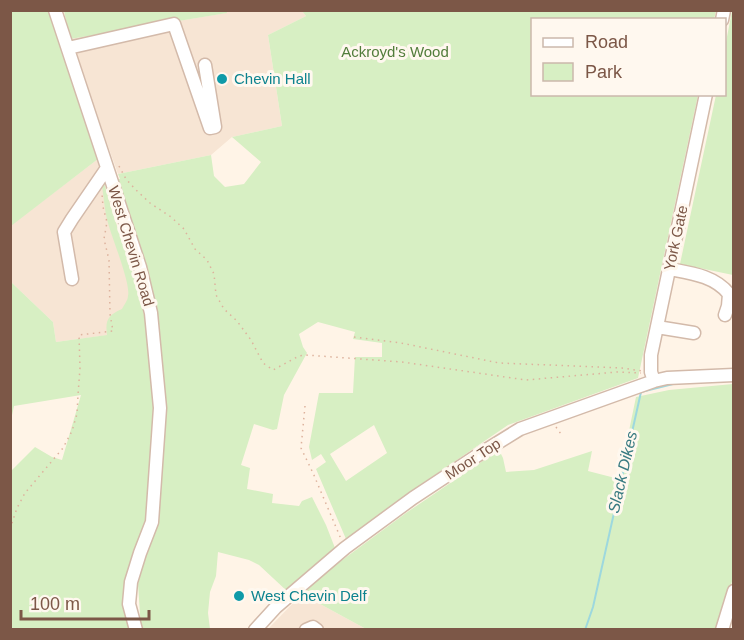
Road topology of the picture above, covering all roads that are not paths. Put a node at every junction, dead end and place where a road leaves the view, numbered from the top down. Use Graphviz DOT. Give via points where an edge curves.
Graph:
graph roads {
  1 [pos="55,10"];
  2 [pos="68,48"];
  3 [pos="205,65"];
  4 [pos="706,96"];
  5 [pos="103,173"];
  6 [pos="670,269"];
  7 [pos="72,279"];
  8 [pos="725,315"];
  9 [pos="657,327"];
  10 [pos="694,333"];
  11 [pos="652,375"];
  12 [pos="734,375"];
  13 [pos="734,591"];
  14 [pos="136,630"];
  15 [pos="255,630"];
  16 [pos="306,630"];
  17 [pos="317,630"];
  18 [pos="722,630"];
  1 -- 2 [label="street, West Chevin Road"];
  2 -- 3 [label="street" via="174,24 210,128 215,127"];
  2 -- 5 [label="street, West Chevin Road" via="90,112"];
  4 -- 6 [label="street, York Gate"];
  5 -- 7 [label="street" via="64,232"];
  5 -- 14 [label="street, West Chevin Road" via="140,267 151,313 160,408 152,522 131,582 129,604"];
  6 -- 8 [label="street" via="696,274 723,286 729,294"];
  6 -- 9 [label="street, York Gate"];
  9 -- 10 [label="street"];
  9 -- 11 [label="street, York Gate" via="651,355"];
  11 -- 12 [label="street, Moor Top"];
  11 -- 15 [label="street, Moor Top" via="520,429 345,548"];
  13 -- 18 [label="street"];
  16 -- 17 [label="street"];
}
